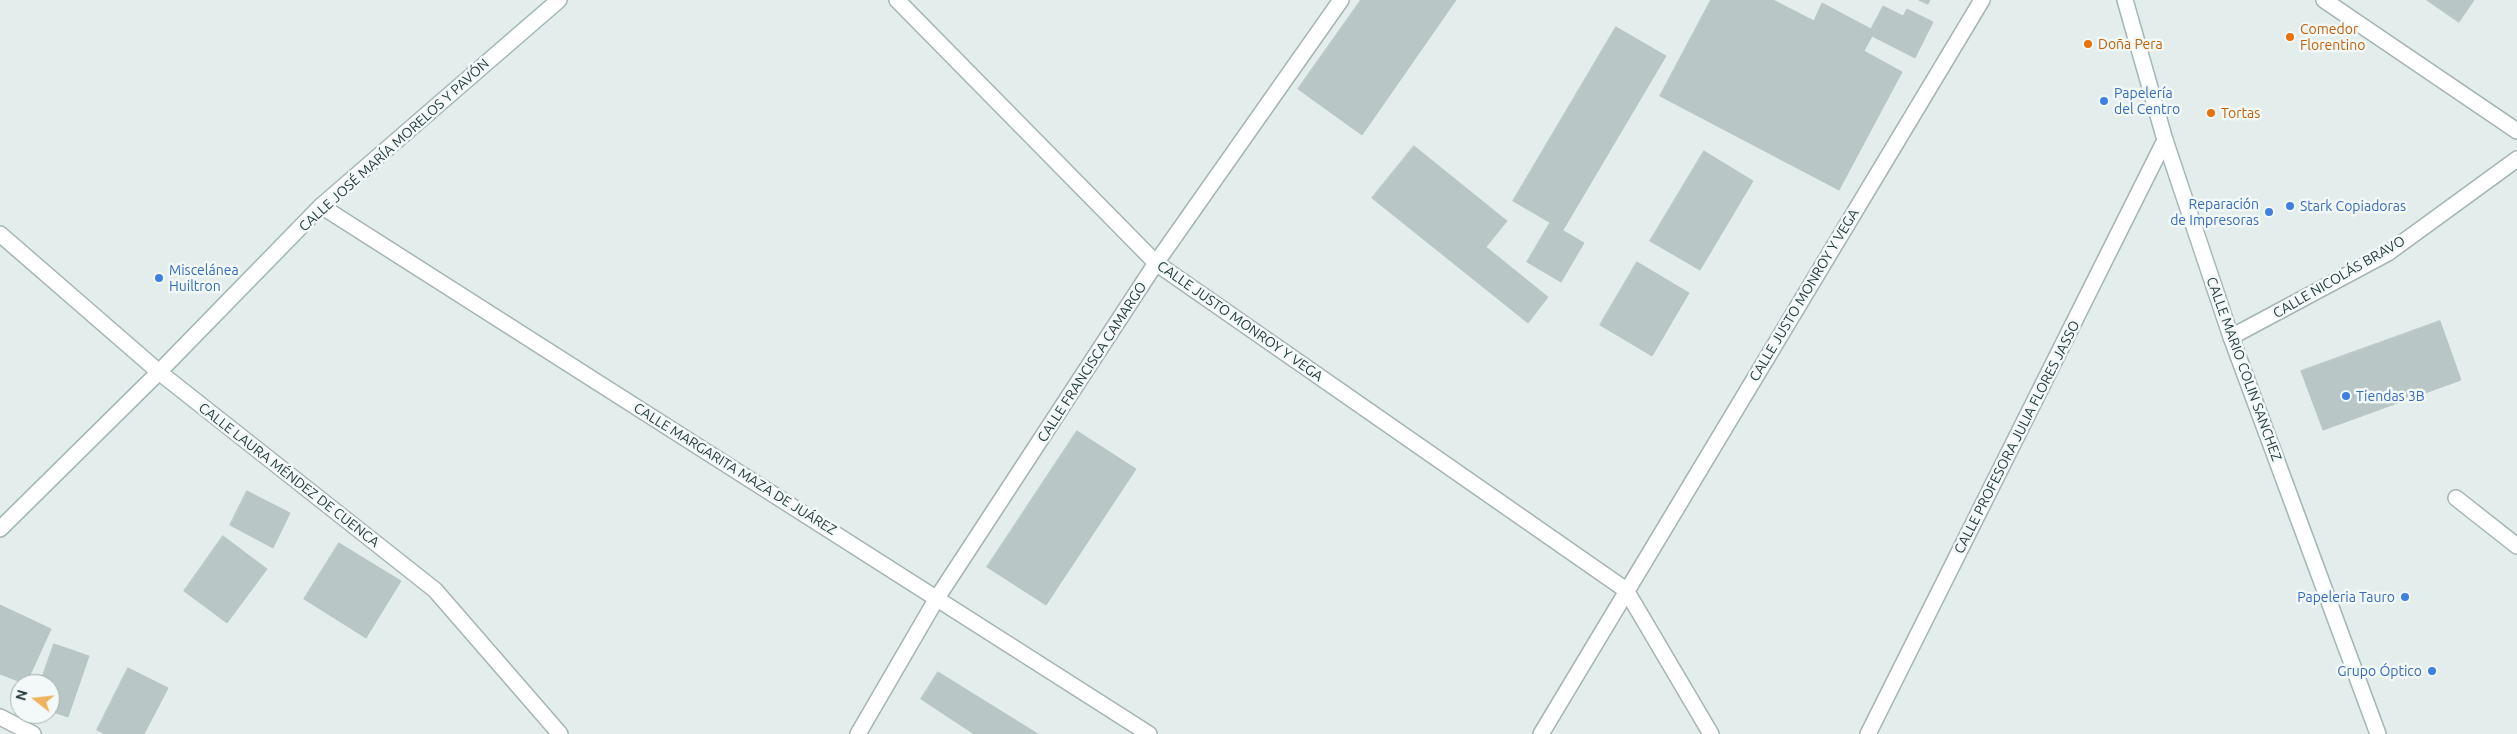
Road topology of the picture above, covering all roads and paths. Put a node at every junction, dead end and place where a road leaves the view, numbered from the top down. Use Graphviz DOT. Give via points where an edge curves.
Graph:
graph roads {
  1 [pos="559,0"];
  2 [pos="897,0"];
  3 [pos="1341,0"];
  4 [pos="1982,0"];
  5 [pos="2124,0"];
  6 [pos="2324,0"];
  7 [pos="2517,131"];
  8 [pos="2165,140"];
  9 [pos="2517,159"];
  10 [pos="321,206"];
  11 [pos="0,234"];
  12 [pos="1156,263"];
  13 [pos="2231,338"];
  14 [pos="159,372"];
  15 [pos="2456,498"];
  16 [pos="0,528"];
  17 [pos="2517,546"];
  18 [pos="1626,590"];
  19 [pos="937,598"];
  20 [pos="0,718"];
  21 [pos="33,734"];
  22 [pos="560,734"];
  23 [pos="858,734"];
  24 [pos="1149,734"];
  25 [pos="1541,734"];
  26 [pos="1711,734"];
  27 [pos="1868,734"];
  28 [pos="2378,734"];
  1 -- 10 [label="street, CALLE JOSÉ MARÍA MORELOS Y PAVÓN"];
  2 -- 12 [label="street, CALLE JUSTO MONROY Y VEGA"];
  3 -- 12 [label="street, CALLE FRANCISCA CAMARGO"];
  4 -- 18 [label="street, CALLE JUSTO MONROY Y VEGA"];
  5 -- 8 [label="street, CALLE MARIO COLIN SANCHEZ"];
  6 -- 7 [label="street"];
  8 -- 13 [label="street, CALLE MARIO COLIN SANCHEZ"];
  8 -- 27 [label="street, CALLE PROFESORA JULIA FLORES JASSO"];
  9 -- 13 [label="street, CALLE NICOLÁS BRAVO" via="2388,253"];
  10 -- 14 [label="street, CALLE JOSÉ MARÍA MORELOS Y PAVÓN"];
  10 -- 19 [label="street, CALLE MARGARITA MAZA DE JUÁREZ"];
  11 -- 14 [label="street, CALLE LAURA MÉNDEZ DE CUENCA"];
  12 -- 18 [label="street, CALLE JUSTO MONROY Y VEGA"];
  12 -- 19 [label="street, CALLE FRANCISCA CAMARGO"];
  13 -- 28 [label="street, CALLE MARIO COLIN SANCHEZ"];
  14 -- 16 [label="street, CALLE JOSÉ MARÍA MORELOS Y PAVÓN"];
  14 -- 22 [label="street, CALLE LAURA MÉNDEZ DE CUENCA" via="435,590"];
  15 -- 17 [label="street"];
  18 -- 25 [label="street, CALLE JUSTO MONROY Y VEGA"];
  18 -- 26 [label="street, CALLE JUSTO MONROY Y VEGA"];
  19 -- 23 [label="street, CALLE FRANCISCA CAMARGO"];
  19 -- 24 [label="street, CALLE MARGARITA MAZA DE JUÁREZ"];
  20 -- 21 [label="street"];
}
